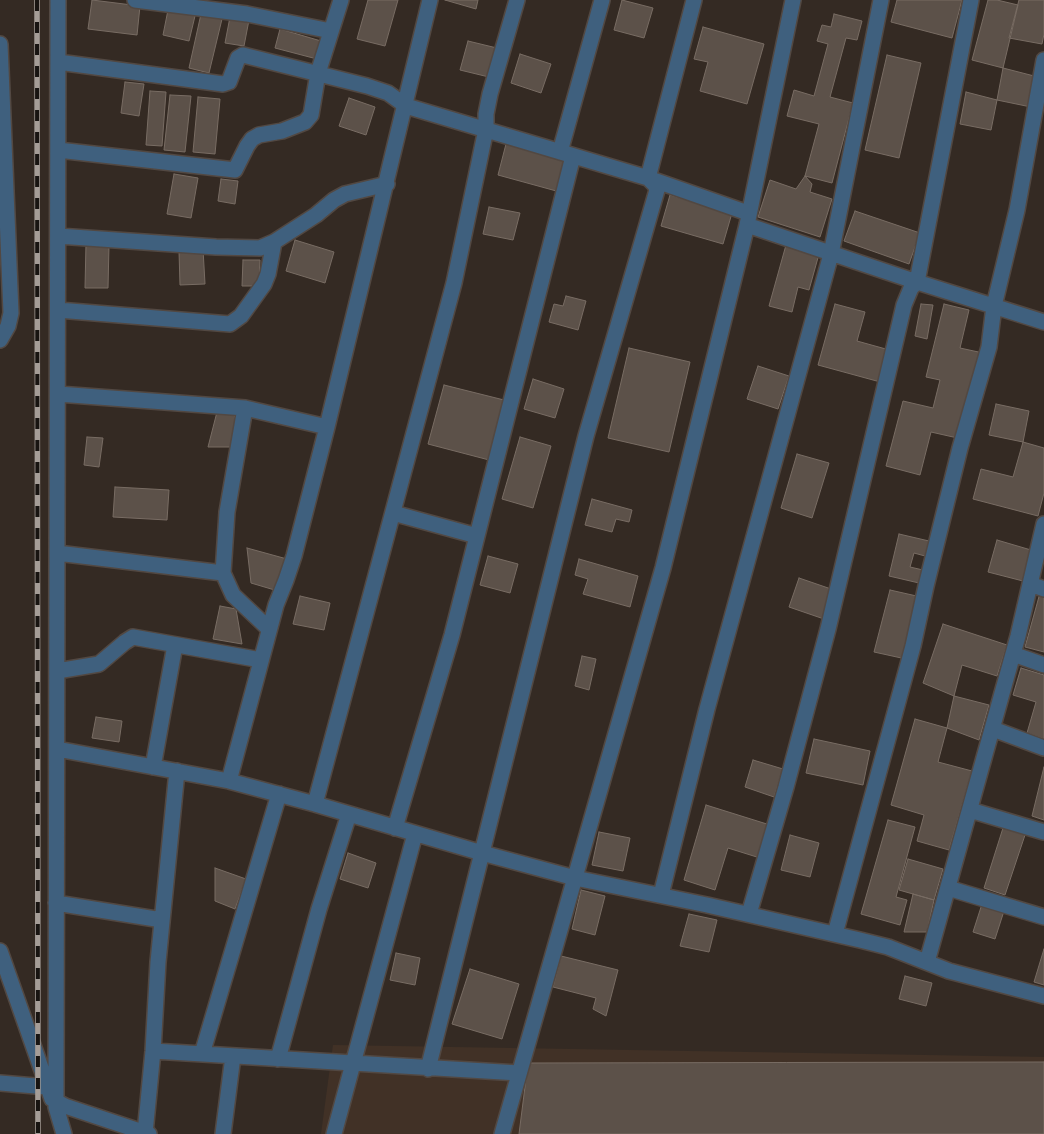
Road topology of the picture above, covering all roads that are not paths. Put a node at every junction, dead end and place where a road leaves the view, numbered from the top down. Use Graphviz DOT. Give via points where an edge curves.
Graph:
graph roads {
  1 [pos="58,0"];
  2 [pos="136,0"];
  3 [pos="341,0"];
  4 [pos="430,0"];
  5 [pos="517,0"];
  6 [pos="602,0"];
  7 [pos="694,0"];
  8 [pos="793,0"];
  9 [pos="881,0"];
  10 [pos="972,0"];
  11 [pos="331,31"];
  12 [pos="0,44"];
  13 [pos="1044,60"];
  14 [pos="58,62"];
  15 [pos="318,73"];
  16 [pos="406,106"];
  17 [pos="486,129"];
  18 [pos="58,150"];
  19 [pos="566,154"];
  20 [pos="648,178"];
  21 [pos="387,184"];
  22 [pos="747,219"];
  23 [pos="58,236"];
  24 [pos="274,242"];
  25 [pos="832,254"];
  26 [pos="916,282"];
  27 [pos="994,306"];
  28 [pos="58,310"];
  29 [pos="1044,322"];
  30 [pos="0,340"];
  31 [pos="58,394"];
  32 [pos="245,408"];
  33 [pos="327,427"];
  34 [pos="393,512"];
  35 [pos="1044,524"];
  36 [pos="477,536"];
  37 [pos="57,553"];
  38 [pos="222,573"];
  39 [pos="1037,586"];
  40 [pos="269,629"];
  41 [pos="175,645"];
  42 [pos="1013,654"];
  43 [pos="261,660"];
  44 [pos="1044,665"];
  45 [pos="57,671"];
  46 [pos="993,729"];
  47 [pos="1044,748"];
  48 [pos="57,749"];
  49 [pos="153,767"];
  50 [pos="177,771"];
  51 [pos="229,781"];
  52 [pos="279,794"];
  53 [pos="315,804"];
  54 [pos="970,810"];
  55 [pos="349,814"];
  56 [pos="395,828"];
  57 [pos="1044,832"];
  58 [pos="414,834"];
  59 [pos="482,854"];
  60 [pos="575,878"];
  61 [pos="948,888"];
  62 [pos="662,896"];
  63 [pos="56,903"];
  64 [pos="749,914"];
  65 [pos="1044,917"];
  66 [pos="162,920"];
  67 [pos="835,934"];
  68 [pos="0,951"];
  69 [pos="928,962"];
  70 [pos="1044,996"];
  71 [pos="153,1051"];
  72 [pos="202,1054"];
  73 [pos="233,1056"];
  74 [pos="278,1059"];
  75 [pos="353,1064"];
  76 [pos="428,1069"];
  77 [pos="519,1074"];
  78 [pos="0,1083"];
  79 [pos="47,1086"];
  80 [pos="56,1101"];
  81 [pos="147,1133"];
  82 [pos="64,1134"];
  83 [pos="223,1134"];
  84 [pos="334,1134"];
  85 [pos="502,1134"];
  1 -- 14 [label="street"];
  2 -- 11 [label="street" via="246,14"];
  3 -- 11 [label="street"];
  4 -- 16 [label="street"];
  5 -- 17 [label="street" via="490,94"];
  6 -- 19 [label="street"];
  7 -- 20 [label="street"];
  8 -- 22 [label="street"];
  9 -- 25 [label="street"];
  10 -- 26 [label="street"];
  11 -- 15 [label="street"];
  12 -- 30 [label="street" via="11,313"];
  13 -- 27 [label="street" via="1017,210"];
  14 -- 15 [label="street" via="223,84 229,82 238,58 243,55"];
  14 -- 18 [label="street"];
  15 -- 16 [label="street" via="388,93"];
  15 -- 18 [label="street" via="311,115 305,122 282,132 252,139 236,170"];
  16 -- 17 [label="street"];
  16 -- 21 [label="street"];
  17 -- 19 [label="street"];
  17 -- 34 [label="street" via="454,282"];
  18 -- 23 [label="street"];
  19 -- 20 [label="street"];
  19 -- 36 [label="street"];
  20 -- 22 [label="street"];
  20 -- 59 [label="street" via="657,190 586,436"];
  21 -- 24 [label="street" via="345,194"];
  21 -- 33 [label="street"];
  22 -- 25 [label="street"];
  22 -- 60 [label="street" via="663,568"];
  23 -- 24 [label="street" via="216,247 260,248"];
  23 -- 28 [label="street"];
  24 -- 28 [label="street" via="264,284 242,316 230,324"];
  25 -- 26 [label="street"];
  25 -- 62 [label="street" via="707,709"];
  26 -- 27 [label="street"];
  26 -- 64 [label="street" via="904,306 828,629"];
  27 -- 29 [label="street"];
  27 -- 67 [label="street" via="989,346"];
  28 -- 31 [label="street"];
  31 -- 32 [label="street"];
  31 -- 37 [label="street"];
  32 -- 33 [label="street"];
  32 -- 38 [label="street" via="227,512"];
  33 -- 40 [label="street" via="294,556"];
  34 -- 36 [label="street"];
  34 -- 53 [label="street"];
  35 -- 39 [label="street"];
  36 -- 56 [label="street" via="452,635"];
  37 -- 38 [label="street"];
  37 -- 45 [label="street"];
  38 -- 40 [label="street" via="233,595"];
  39 -- 42 [label="street"];
  40 -- 43 [label="street"];
  41 -- 43 [label="street"];
  41 -- 45 [label="street" via="133,637 99,664"];
  41 -- 49 [label="street"];
  42 -- 44 [label="street"];
  42 -- 46 [label="street"];
  43 -- 51 [label="street"];
  45 -- 48 [label="street"];
  46 -- 47 [label="street"];
  46 -- 54 [label="street"];
  48 -- 49 [label="street"];
  48 -- 63 [label="street"];
  49 -- 50 [label="street"];
  50 -- 51 [label="street"];
  50 -- 66 [label="street"];
  51 -- 52 [label="street"];
  52 -- 53 [label="street"];
  52 -- 72 [label="street"];
  53 -- 55 [label="street"];
  54 -- 57 [label="street"];
  54 -- 61 [label="street"];
  55 -- 56 [label="street"];
  55 -- 74 [label="street"];
  56 -- 58 [label="street"];
  58 -- 59 [label="street"];
  58 -- 75 [label="street"];
  59 -- 60 [label="street"];
  59 -- 76 [label="street"];
  60 -- 62 [label="street"];
  60 -- 77 [label="street"];
  61 -- 65 [label="street"];
  61 -- 69 [label="street"];
  62 -- 64 [label="street"];
  63 -- 66 [label="street"];
  63 -- 80 [label="street"];
  64 -- 67 [label="street"];
  66 -- 71 [label="street"];
  67 -- 69 [label="street" via="888,947"];
  68 -- 79 [label="street"];
  69 -- 70 [label="street" via="966,976"];
  71 -- 72 [label="street"];
  71 -- 81 [label="street"];
  72 -- 73 [label="street"];
  73 -- 74 [label="street"];
  73 -- 83 [label="street"];
  74 -- 75 [label="street"];
  75 -- 76 [label="street"];
  75 -- 84 [label="street"];
  76 -- 77 [label="street"];
  77 -- 85 [label="street"];
  78 -- 79 [label="street"];
  79 -- 80 [label="street" via="50,1096"];
  80 -- 81 [label="street"];
  80 -- 82 [label="street"];
}
